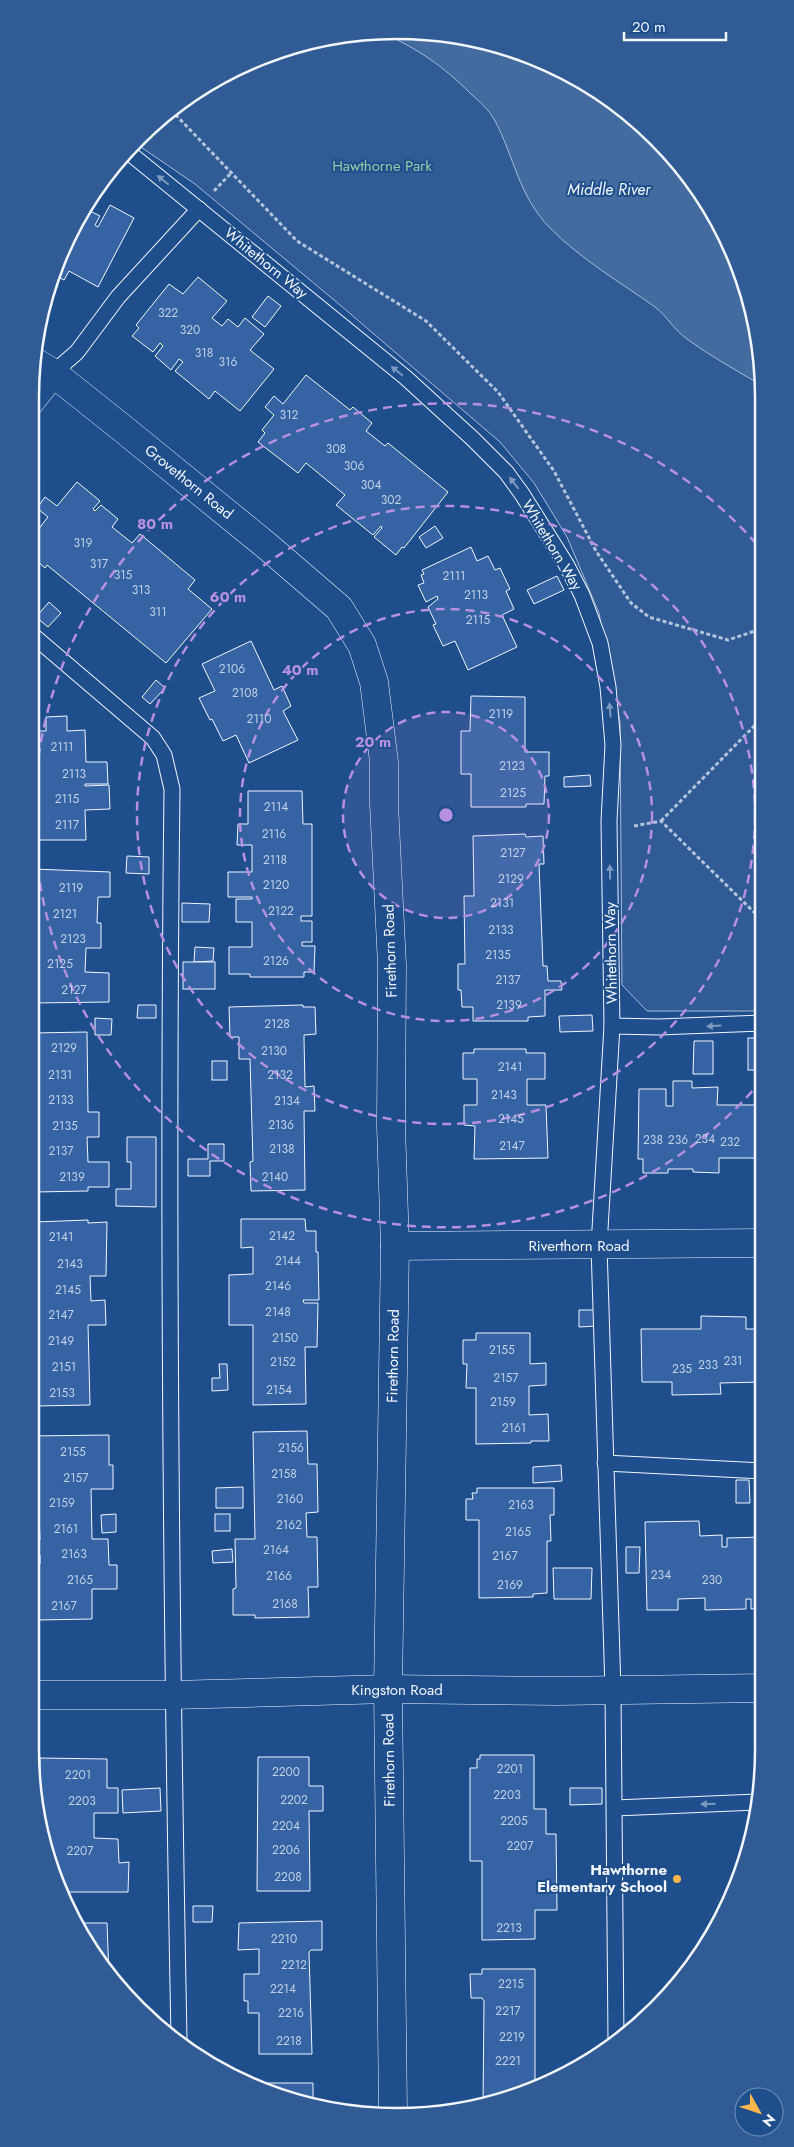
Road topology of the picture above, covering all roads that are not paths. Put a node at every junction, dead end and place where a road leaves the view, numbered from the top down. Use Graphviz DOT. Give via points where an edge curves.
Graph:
graph roads {
  1 [pos="133,156"];
  2 [pos="199,209"];
  3 [pos="44,367"];
  4 [pos="339,608"];
  5 [pos="39,641"];
  6 [pos="755,1023"];
  7 [pos="612,1026"];
  8 [pos="755,1243"];
  9 [pos="395,1246"];
  10 [pos="599,1246"];
  11 [pos="605,1463"];
  12 [pos="755,1471"];
  13 [pos="755,1688"];
  14 [pos="388,1689"];
  15 [pos="614,1689"];
  16 [pos="172,1694"];
  17 [pos="39,1695"];
  18 [pos="751,1802"];
  19 [pos="614,1808"];
  20 [pos="616,2033"];
  21 [pos="179,2034"];
  22 [pos="393,2108"];
  2 -- 1 [label="lane, Whitethorn Way, one-way"];
  2 -- 3 [label="lane" via="118,297 77,352"];
  7 -- 2 [label="lane, Whitethorn Way, one-way" via="609,831 613,745 600,643 582,595 566,564 506,472 404,377"];
  3 -- 4 [label="street, Grovethorn Road"];
  4 -- 9 [label="street, Firethorn Road" via="362,645 374,682 384,762 392,965 391,1126"];
  5 -- 16 [label="lane" via="153,738 164,755 172,789 168,1065"];
  6 -- 7 [label="lane, Whitethorn Way, one-way" via="659,1028"];
  7 -- 10 [label="lane"];
  8 -- 10 [label="street, Riverthorn Road"];
  9 -- 10 [label="street, Riverthorn Road"];
  9 -- 14 [label="street, Firethorn Road"];
  10 -- 11 [label="lane"];
  11 -- 12 [label="lane"];
  11 -- 15 [label="lane"];
  13 -- 15 [label="street, Kingston Road"];
  14 -- 15 [label="street, Kingston Road"];
  14 -- 16 [label="street, Kingston Road"];
  14 -- 22 [label="street, Firethorn Road"];
  15 -- 19 [label="lane"];
  16 -- 17 [label="street, Kingston Road"];
  16 -- 21 [label="lane"];
  18 -- 19 [label="lane, one-way"];
  19 -- 20 [label="lane"];
}
